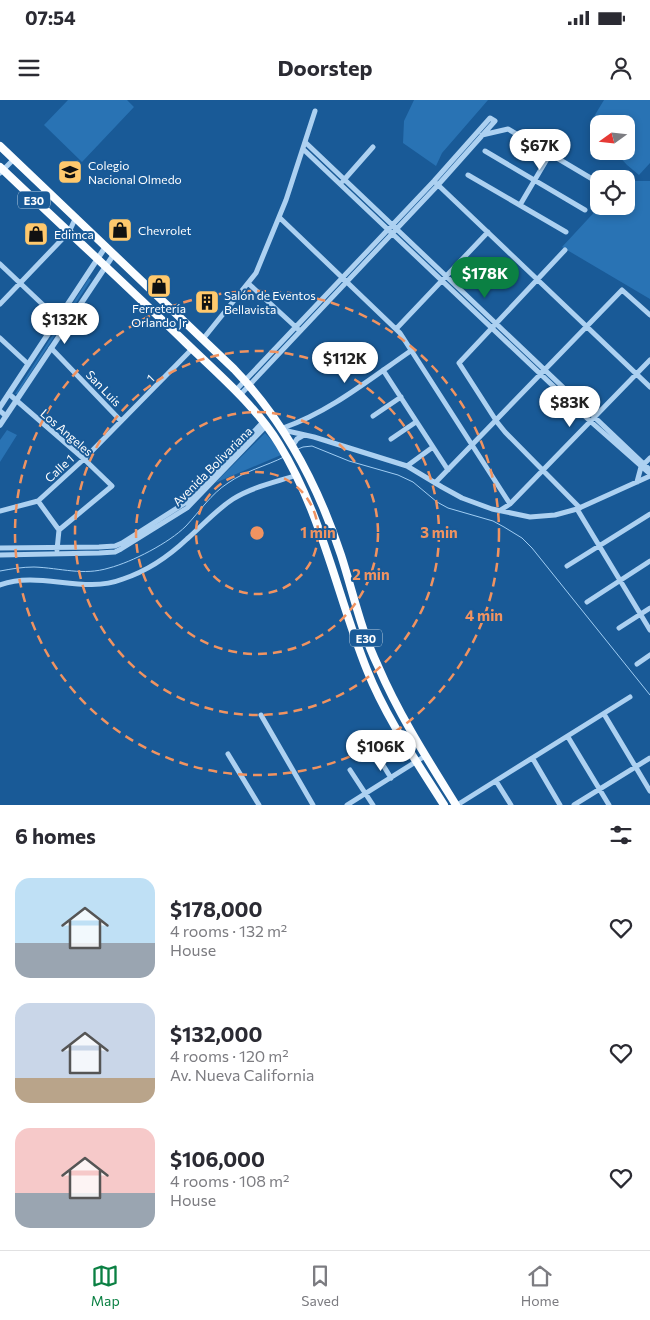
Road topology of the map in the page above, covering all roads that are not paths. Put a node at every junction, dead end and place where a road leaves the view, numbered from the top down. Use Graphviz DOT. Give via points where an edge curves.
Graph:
graph roads {
  1 [pos="315,111"];
  2 [pos="482,136"];
  3 [pos="305,142"];
  4 [pos="0,146"];
  5 [pos="373,147"];
  6 [pos="303,149"];
  7 [pos="485,151"];
  8 [pos="550,154"];
  9 [pos="14,159"];
  10 [pos="1,170"];
  11 [pos="468,175"];
  12 [pos="590,178"];
  13 [pos="535,180"];
  14 [pos="342,181"];
  15 [pos="436,183"];
  16 [pos="520,205"];
  17 [pos="585,210"];
  18 [pos="76,218"];
  19 [pos="280,218"];
  20 [pos="393,229"];
  21 [pos="69,232"];
  22 [pos="488,232"];
  23 [pos="566,232"];
  24 [pos="106,246"];
  25 [pos="565,250"];
  26 [pos="114,254"];
  27 [pos="98,258"];
  28 [pos="0,264"];
  29 [pos="106,266"];
  30 [pos="343,277"];
  31 [pos="445,279"];
  32 [pos="537,280"];
  33 [pos="348,282"];
  34 [pos="20,283"];
  35 [pos="249,284"];
  36 [pos="0,304"];
  37 [pos="650,315"];
  38 [pos="58,319"];
  39 [pos="494,326"];
  40 [pos="586,328"];
  41 [pos="396,329"];
  42 [pos="299,330"];
  43 [pos="0,338"];
  44 [pos="203,339"];
  45 [pos="51,348"];
  46 [pos="192,349"];
  47 [pos="412,350"];
  48 [pos="650,360"];
  49 [pos="28,364"];
  50 [pos="383,370"];
  51 [pos="543,373"];
  52 [pos="636,374"];
  53 [pos="247,384"];
  54 [pos="650,388"];
  55 [pos="238,393"];
  56 [pos="9,394"];
  57 [pos="401,397"];
  58 [pos="16,401"];
  59 [pos="0,409"];
  60 [pos="6,416"];
  61 [pos="373,416"];
  62 [pos="592,419"];
  63 [pos="121,421"];
  64 [pos="496,421"];
  65 [pos="416,422"];
  66 [pos="265,424"];
  67 [pos="0,425"];
  68 [pos="283,429"];
  69 [pos="304,434"];
  70 [pos="391,439"];
  71 [pos="472,445"];
  72 [pos="293,446"];
  73 [pos="433,447"];
  74 [pos="650,458"];
  75 [pos="84,459"];
  76 [pos="407,466"];
  77 [pos="643,466"];
  78 [pos="448,470"];
  79 [pos="543,470"];
  80 [pos="650,473"];
  81 [pos="297,475"];
  82 [pos="636,482"];
  83 [pos="434,483"];
  84 [pos="38,501"];
  85 [pos="510,504"];
  86 [pos="579,508"];
  87 [pos="499,510"];
  88 [pos="0,511"];
  89 [pos="650,514"];
  90 [pos="59,530"];
  91 [pos="600,546"];
  92 [pos="0,548"];
  93 [pos="57,551"];
  94 [pos="0,554"];
  95 [pos="650,561"];
  96 [pos="568,566"];
  97 [pos="620,580"];
  98 [pos="0,585"];
  99 [pos="587,602"];
  100 [pos="650,608"];
  101 [pos="358,610"];
  102 [pos="348,613"];
  103 [pos="641,614"];
  104 [pos="619,628"];
  105 [pos="650,630"];
  106 [pos="650,655"];
  107 [pos="637,664"];
  108 [pos="630,698"];
  109 [pos="604,714"];
  110 [pos="261,715"];
  111 [pos="568,737"];
  112 [pos="228,754"];
  113 [pos="425,756"];
  114 [pos="378,757"];
  115 [pos="533,758"];
  116 [pos="650,758"];
  117 [pos="417,761"];
  118 [pos="636,767"];
  119 [pos="350,770"];
  120 [pos="391,778"];
  121 [pos="496,781"];
  122 [pos="600,789"];
  123 [pos="650,791"];
  124 [pos="366,794"];
  125 [pos="259,805"];
  126 [pos="313,805"];
  127 [pos="347,805"];
  128 [pos="373,805"];
  129 [pos="444,805"];
  130 [pos="456,805"];
  131 [pos="511,805"];
  132 [pos="560,805"];
  133 [pos="574,805"];
  134 [pos="609,805"];
  1 -- 3 [label="street"];
  2 -- 8 [label="street" via="508,129"];
  2 -- 15 [label="street"];
  2 -- 15 [label="street" via="495,121 490,118"];
  3 -- 6 [label="street"];
  3 -- 14 [label="street"];
  4 -- 9 [label="highway, E30"];
  5 -- 14 [label="street"];
  6 -- 14 [label="street"];
  6 -- 19 [label="street"];
  7 -- 13 [label="street"];
  8 -- 12 [label="street"];
  8 -- 13 [label="street"];
  9 -- 10 [label="street"];
  9 -- 18 [label="highway, E30"];
  10 -- 21 [label="highway, E30"];
  11 -- 16 [label="street"];
  13 -- 16 [label="street"];
  13 -- 17 [label="street"];
  14 -- 20 [label="street"];
  15 -- 20 [label="street"];
  15 -- 22 [label="street"];
  16 -- 23 [label="street"];
  18 -- 21 [label="street"];
  18 -- 24 [label="highway, E30"];
  19 -- 30 [label="street"];
  19 -- 35 [label="street"];
  20 -- 30 [label="street"];
  20 -- 31 [label="street"];
  20 -- 33 [label="street"];
  21 -- 27 [label="highway, E30"];
  21 -- 34 [label="street"];
  22 -- 31 [label="street"];
  22 -- 32 [label="street"];
  24 -- 26 [label="highway, E30"];
  24 -- 27 [label="street"];
  25 -- 32 [label="street"];
  26 -- 29 [label="street"];
  26 -- 44 [label="highway, E30"];
  27 -- 29 [label="highway, E30"];
  27 -- 38 [label="street"];
  28 -- 34 [label="street"];
  29 -- 45 [label="street"];
  29 -- 46 [label="highway, E30"];
  30 -- 33 [label="street"];
  30 -- 42 [label="street"];
  31 -- 39 [label="street"];
  31 -- 41 [label="street"];
  32 -- 39 [label="street"];
  32 -- 40 [label="street"];
  33 -- 41 [label="street"];
  33 -- 42 [label="street"];
  34 -- 36 [label="street"];
  34 -- 38 [label="street"];
  35 -- 42 [label="street"];
  35 -- 44 [label="street"];
  37 -- 40 [label="street" via="622,290"];
  38 -- 49 [label="street"];
  39 -- 51 [label="street"];
  39 -- 64 [label="street" via="459,363"];
  40 -- 51 [label="street"];
  40 -- 52 [label="street"];
  41 -- 47 [label="street"];
  42 -- 53 [label="street"];
  43 -- 49 [label="street"];
  44 -- 53 [label="highway, E30"];
  45 -- 58 [label="street"];
  45 -- 63 [label="street, San Luis"];
  46 -- 55 [label="highway, E30"];
  46 -- 63 [label="street, 1"];
  47 -- 50 [label="street"];
  47 -- 71 [label="street"];
  48 -- 52 [label="street"];
  49 -- 56 [label="street"];
  50 -- 57 [label="street"];
  50 -- 68 [label="street" via="322,410"];
  51 -- 62 [label="street"];
  51 -- 64 [label="street"];
  52 -- 54 [label="street"];
  52 -- 62 [label="street"];
  53 -- 55 [label="street"];
  53 -- 68 [label="highway, E30"];
  55 -- 66 [label="highway, E30"];
  56 -- 58 [label="street, Los Angeles"];
  56 -- 59 [label="street"];
  57 -- 61 [label="street"];
  57 -- 65 [label="street"];
  58 -- 60 [label="street"];
  58 -- 75 [label="street, Los Angeles"];
  59 -- 60 [label="street"];
  60 -- 67 [label="street"];
  62 -- 77 [label="street"];
  62 -- 79 [label="street"];
  63 -- 75 [label="street, Calle 1"];
  64 -- 71 [label="street"];
  64 -- 79 [label="street"];
  65 -- 70 [label="street"];
  65 -- 73 [label="street"];
  66 -- 81 [label="highway, E30"];
  66 -- 93 [label="street, Avenida Bolivariana" via="176,510 115,546"];
  68 -- 69 [label="street"];
  68 -- 72 [label="highway, E30"];
  69 -- 72 [label="street"];
  69 -- 76 [label="street"];
  71 -- 78 [label="street"];
  71 -- 85 [label="street"];
  72 -- 101 [label="highway, E30" via="331,527"];
  73 -- 76 [label="street"];
  73 -- 78 [label="street"];
  74 -- 77 [label="street"];
  75 -- 84 [label="street, Calle 1"];
  75 -- 90 [label="street, Los Angeles" via="112,486"];
  76 -- 83 [label="street"];
  77 -- 80 [label="street"];
  77 -- 82 [label="street"];
  78 -- 83 [label="street"];
  79 -- 85 [label="street"];
  79 -- 86 [label="street"];
  80 -- 82 [label="street"];
  81 -- 98 [label="street" via="233,499 169,554 124,579 90,586 24,580"];
  81 -- 102 [label="highway, E30" via="327,548"];
  82 -- 86 [label="street"];
  83 -- 87 [label="street" via="462,498"];
  84 -- 88 [label="street, Calle 1"];
  84 -- 90 [label="street"];
  85 -- 87 [label="street"];
  86 -- 87 [label="street" via="538,517"];
  86 -- 91 [label="street"];
  89 -- 91 [label="street"];
  90 -- 93 [label="street"];
  91 -- 96 [label="street"];
  91 -- 97 [label="street"];
  92 -- 93 [label="street, Avenida Bolivariana"];
  93 -- 94 [label="street, Avenida Bolivariana"];
  95 -- 97 [label="street"];
  97 -- 99 [label="street"];
  97 -- 103 [label="street"];
  100 -- 103 [label="street"];
  101 -- 102 [label="highway"];
  101 -- 113 [label="highway, E30" via="377,666"];
  102 -- 117 [label="highway, E30" via="368,672"];
  103 -- 104 [label="street"];
  103 -- 105 [label="street"];
  106 -- 107 [label="street"];
  108 -- 109 [label="street"];
  109 -- 111 [label="street"];
  109 -- 118 [label="street"];
  110 -- 126 [label="street"];
  111 -- 115 [label="street"];
  111 -- 122 [label="street"];
  112 -- 125 [label="street"];
  113 -- 117 [label="street"];
  113 -- 130 [label="highway, E30"];
  114 -- 120 [label="street"];
  115 -- 121 [label="street"];
  115 -- 132 [label="street"];
  116 -- 118 [label="street"];
  117 -- 120 [label="street"];
  117 -- 129 [label="highway, E30"];
  118 -- 122 [label="street"];
  118 -- 123 [label="street"];
  119 -- 124 [label="street"];
  120 -- 124 [label="street"];
  121 -- 130 [label="street"];
  121 -- 131 [label="street"];
  122 -- 133 [label="street"];
  122 -- 134 [label="street"];
  124 -- 127 [label="street"];
  124 -- 128 [label="street"];
}
